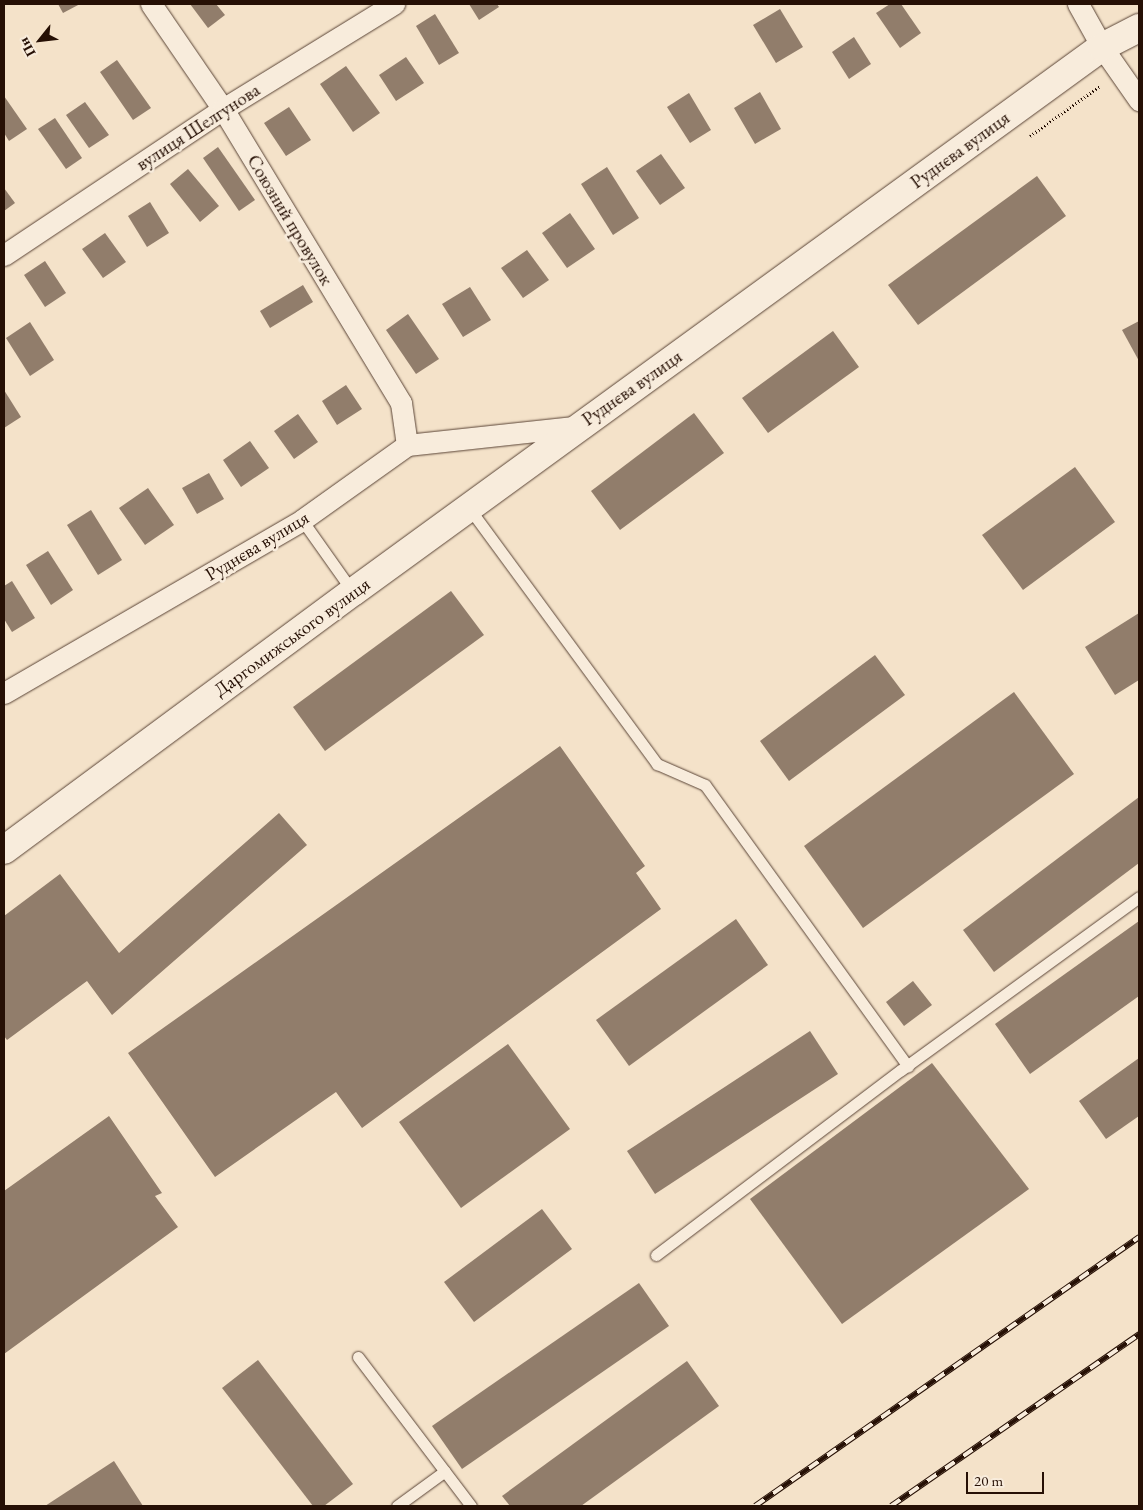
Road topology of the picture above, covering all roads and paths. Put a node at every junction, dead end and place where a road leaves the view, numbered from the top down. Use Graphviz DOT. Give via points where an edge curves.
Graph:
graph roads {
  1 [pos="151,4"];
  2 [pos="394,4"];
  3 [pos="1078,4"];
  4 [pos="1139,28"];
  5 [pos="1102,47"];
  6 [pos="1137,96"];
  7 [pos="223,109"];
  8 [pos="4,255"];
  9 [pos="581,426"];
  10 [pos="407,445"];
  11 [pos="469,508"];
  12 [pos="302,520"];
  13 [pos="353,592"];
  14 [pos="4,693"];
  15 [pos="4,850"];
  16 [pos="1139,897"];
  17 [pos="908,1066"];
  18 [pos="656,1255"];
  19 [pos="358,1357"];
  20 [pos="445,1471"];
  21 [pos="397,1506"];
  22 [pos="471,1506"];
  1 -- 7 [label="street, Союзний провулок"];
  2 -- 7 [label="street, вулиця Шелгунова"];
  3 -- 5 [label="street"];
  4 -- 5 [label="street, Руднєва вулиця"];
  5 -- 6 [label="street"];
  5 -- 9 [label="street, Руднєва вулиця"];
  7 -- 8 [label="street, вулиця Шелгунова"];
  7 -- 10 [label="street, Союзний провулок" via="401,403"];
  9 -- 10 [label="street, Руднєва вулиця"];
  9 -- 11 [label="street, Даргомижського вулиця"];
  10 -- 12 [label="street, Руднєва вулиця"];
  11 -- 13 [label="street, Даргомижського вулиця"];
  11 -- 17 [label="lane" via="657,764 705,785"];
  12 -- 13 [label="lane"];
  12 -- 14 [label="street, Руднєва вулиця"];
  13 -- 15 [label="street, Даргомижського вулиця"];
  16 -- 17 [label="lane"];
  17 -- 18 [label="lane"];
  19 -- 20 [label="lane"];
  20 -- 21 [label="lane"];
  20 -- 22 [label="lane"];
}
